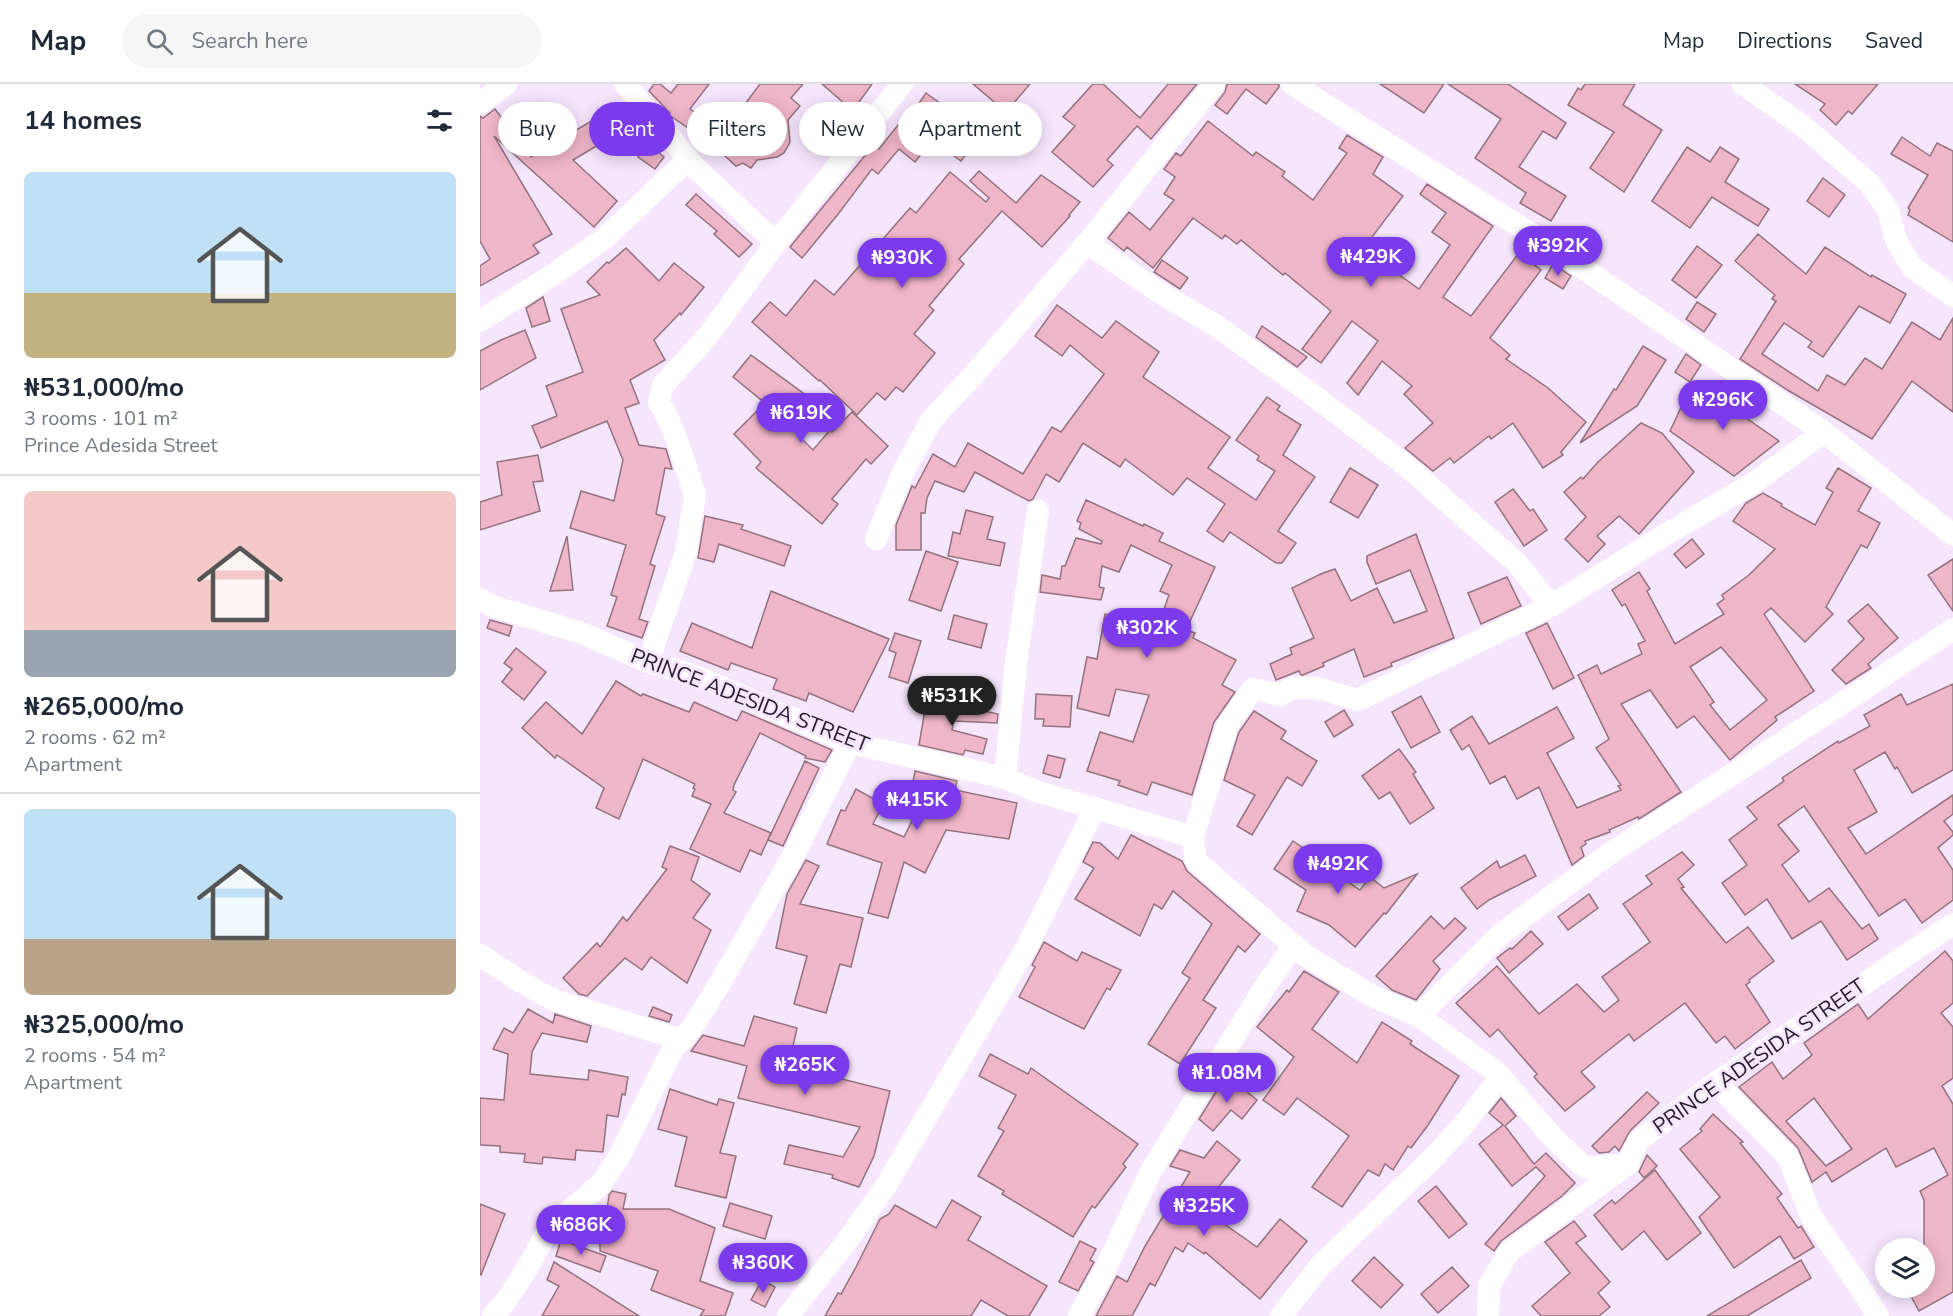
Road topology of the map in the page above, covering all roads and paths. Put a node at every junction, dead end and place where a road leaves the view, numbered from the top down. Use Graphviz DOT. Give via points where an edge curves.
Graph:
graph roads {
  1 [pos="506,84"];
  2 [pos="625,84"];
  3 [pos="902,84"];
  4 [pos="1214,84"];
  5 [pos="1292,84"];
  6 [pos="1743,84"];
  7 [pos="480,103"];
  8 [pos="688,159"];
  9 [pos="776,243"];
  10 [pos="1087,243"];
  11 [pos="1953,296"];
  12 [pos="480,321"];
  13 [pos="1824,432"];
  14 [pos="1038,511"];
  15 [pos="1953,535"];
  16 [pos="876,539"];
  17 [pos="480,599"];
  18 [pos="1551,606"];
  19 [pos="1953,629"];
  20 [pos="648,662"];
  21 [pos="850,742"];
  22 [pos="1005,778"];
  23 [pos="1095,808"];
  24 [pos="1193,837"];
  25 [pos="1953,924"];
  26 [pos="1293,947"];
  27 [pos="480,955"];
  28 [pos="1419,1016"];
  29 [pos="682,1040"];
  30 [pos="1501,1076"];
  31 [pos="1716,1083"];
  32 [pos="1628,1164"];
  33 [pos="493,1316"];
  34 [pos="788,1316"];
  35 [pos="1079,1316"];
  36 [pos="1281,1316"];
  37 [pos="1488,1316"];
  38 [pos="1878,1316"];
  1 -- 7 [label="street"];
  2 -- 8 [label="street"];
  3 -- 9 [label="street"];
  4 -- 10 [label="street"];
  5 -- 13 [label="street" via="1543,241"];
  6 -- 11 [label="street" via="1803,126 1870,184 1888,210 1898,243 1913,268"];
  8 -- 9 [label="street"];
  8 -- 12 [label="street" via="605,238"];
  9 -- 20 [label="street" via="707,337 663,385 659,402 695,495 686,552"];
  10 -- 16 [label="street" via="932,418 904,470"];
  10 -- 18 [label="street" via="1215,325 1404,464 1517,563"];
  13 -- 15 [label="street"];
  13 -- 18 [label="street" via="1752,484"];
  14 -- 22 [label="street" via="1016,663"];
  17 -- 20 [label="street, PRINCE ADESIDA STREET" via="582,633"];
  18 -- 24 [label="street" via="1358,700 1317,688 1292,688 1280,695 1253,689 1227,726"];
  19 -- 28 [label="street" via="1609,854 1502,933"];
  20 -- 21 [label="street, PRINCE ADESIDA STREET" via="696,676"];
  21 -- 22 [label="street, PRINCE ADESIDA STREET"];
  21 -- 29 [label="street" via="794,854 720,983"];
  22 -- 23 [label="street, PRINCE ADESIDA STREET"];
  23 -- 24 [label="street, PRINCE ADESIDA STREET"];
  23 -- 34 [label="street" via="1028,945 884,1189"];
  24 -- 26 [label="street" via="1196,861"];
  25 -- 31 [label="street, PRINCE ADESIDA STREET"];
  26 -- 28 [label="street" via="1374,997"];
  26 -- 35 [label="street" via="1151,1171"];
  27 -- 29 [label="street" via="554,1000"];
  28 -- 30 [label="street"];
  29 -- 33 [label="street" via="673,1048 618,1159 600,1185 550,1227 525,1272"];
  30 -- 32 [label="street" via="1557,1142 1586,1168"];
  30 -- 36 [label="street" via="1433,1158 1320,1266"];
  31 -- 32 [label="street, PRINCE ADESIDA STREET" via="1638,1141"];
  31 -- 38 [label="street" via="1788,1157 1811,1216"];
  32 -- 37 [label="street" via="1509,1252 1489,1286"];
}
